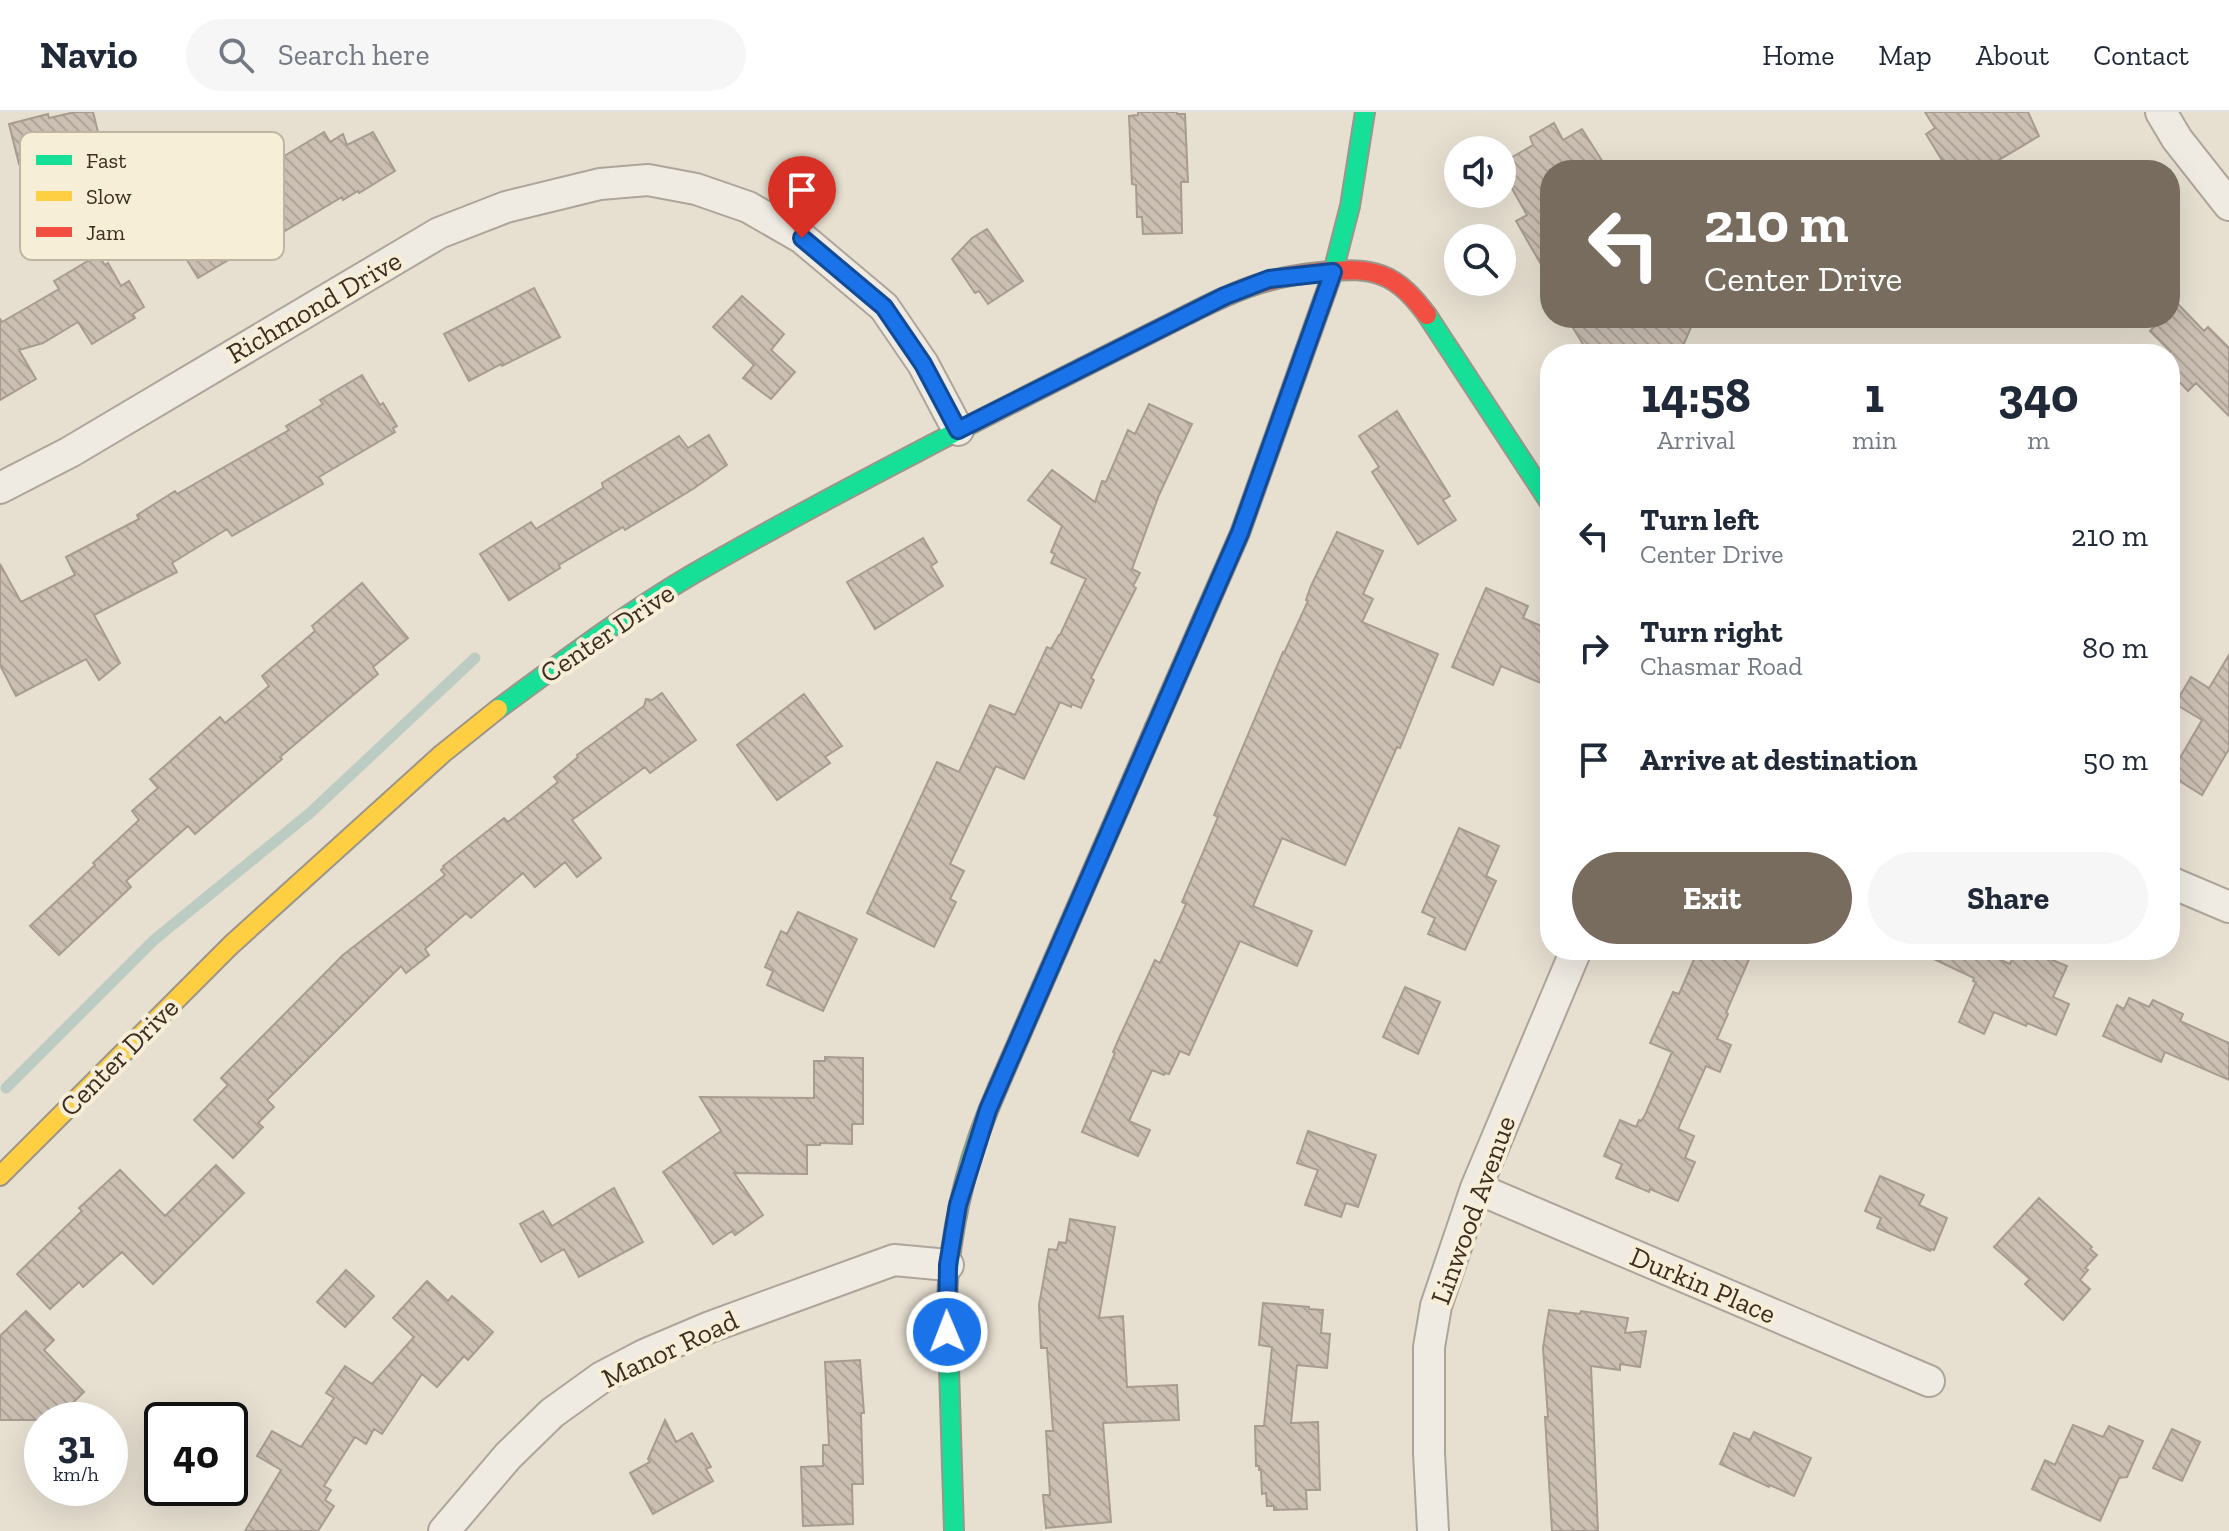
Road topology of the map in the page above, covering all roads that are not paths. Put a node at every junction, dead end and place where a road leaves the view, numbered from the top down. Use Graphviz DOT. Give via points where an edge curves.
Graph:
graph roads {
  1 [pos="1365,112"];
  2 [pos="2161,112"];
  3 [pos="2229,205"];
  4 [pos="1333,272"];
  5 [pos="958,430"];
  6 [pos="0,488"];
  7 [pos="1540,488"];
  8 [pos="2180,886"];
  9 [pos="2229,907"];
  10 [pos="1572,960"];
  11 [pos="0,1176"];
  12 [pos="1476,1188"];
  13 [pos="948,1265"];
  14 [pos="1929,1381"];
  15 [pos="444,1531"];
  16 [pos="954,1531"];
  17 [pos="1433,1531"];
  1 -- 4 [label="street"];
  2 -- 3 [label="street"];
  4 -- 5 [label="street, Center Drive" via="1269,279 1225,296"];
  4 -- 7 [label="street, Center Drive" via="1370,272 1401,287 1418,303"];
  4 -- 13 [label="street" via="1240,533 988,1110 958,1205"];
  5 -- 6 [label="street, Richmond Drive" via="923,364 884,307 802,238 748,207 648,180 600,184 506,207 439,233 70,452"];
  5 -- 11 [label="street, Center Drive" via="692,575 608,628 496,710 231,945"];
  8 -- 9 [label="street"];
  10 -- 12 [label="street, Linwood Avenue"];
  12 -- 14 [label="street, Durkin Place"];
  12 -- 17 [label="street, Linwood Avenue" via="1436,1306 1429,1347"];
  13 -- 15 [label="street, Manor Road" via="894,1260 710,1327 602,1377 552,1413"];
  13 -- 16 [label="street"];
}
